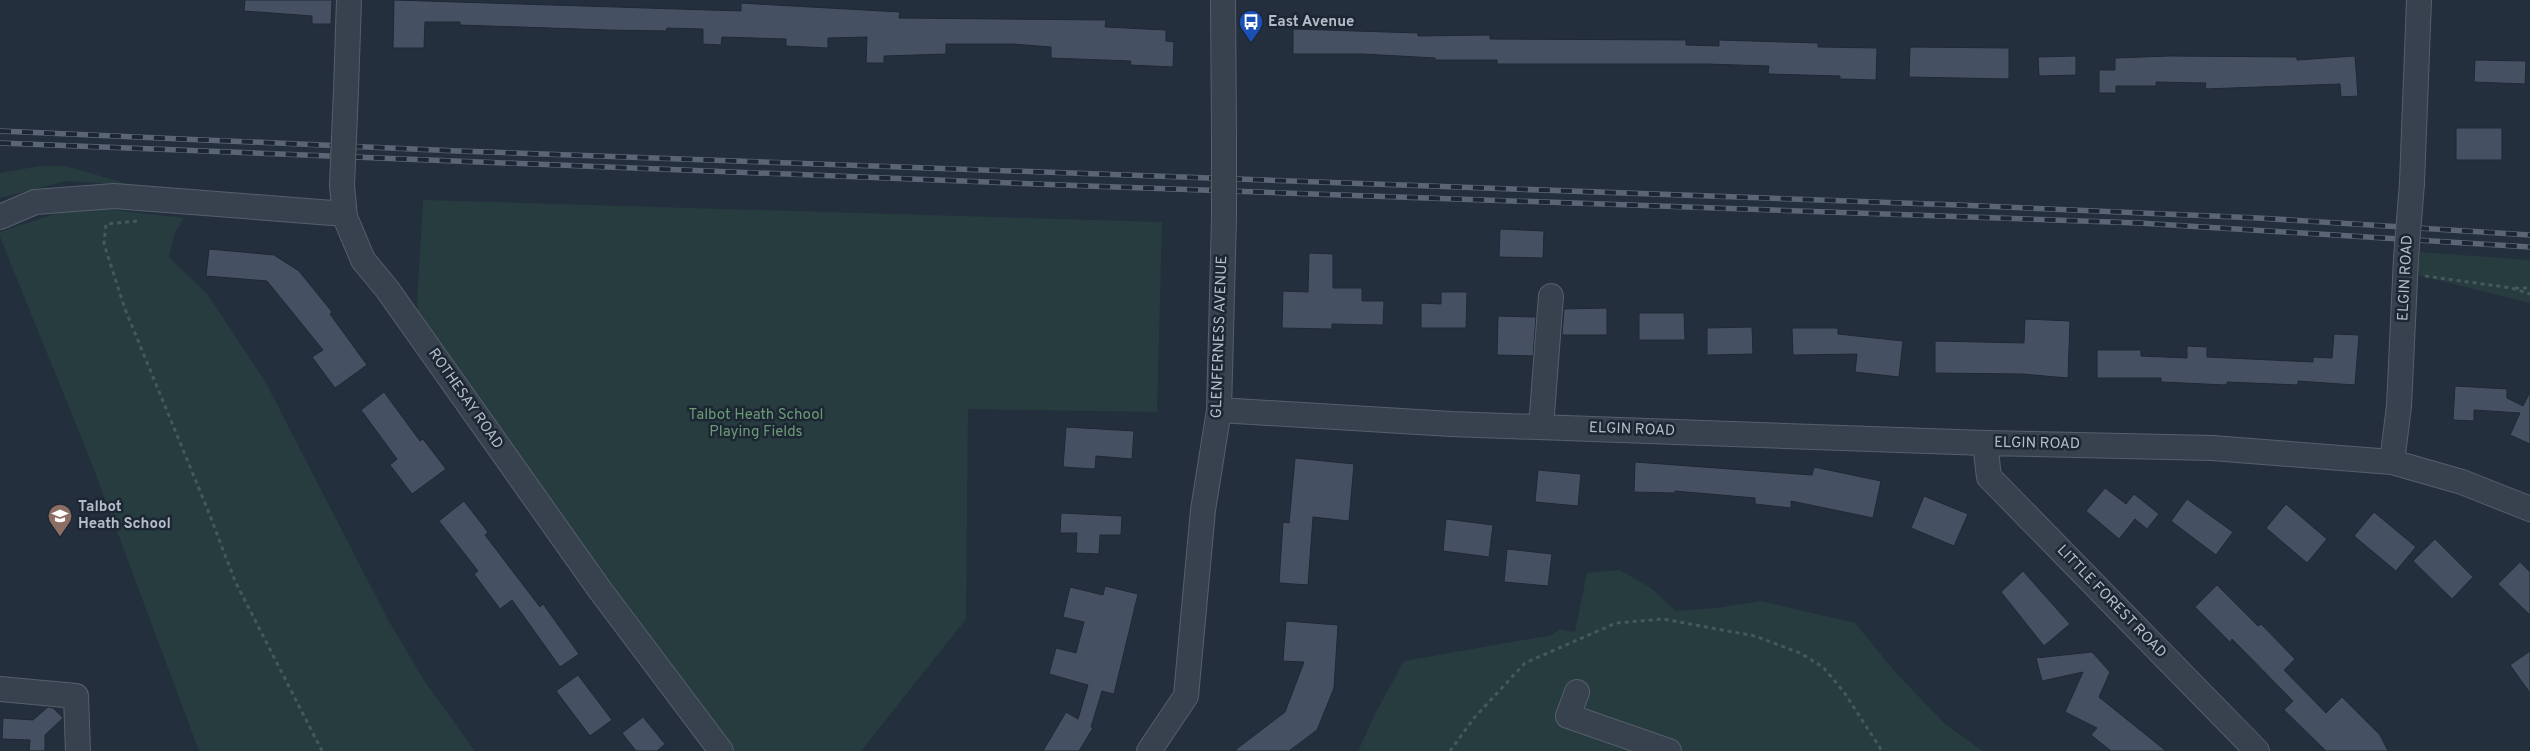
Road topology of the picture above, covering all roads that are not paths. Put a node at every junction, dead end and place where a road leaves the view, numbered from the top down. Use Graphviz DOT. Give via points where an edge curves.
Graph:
graph roads {
  1 [pos="349,0"];
  2 [pos="1223,0"];
  3 [pos="2419,0"];
  4 [pos="345,214"];
  5 [pos="0,217"];
  6 [pos="1551,296"];
  7 [pos="1219,410"];
  8 [pos="1541,427"];
  9 [pos="1985,443"];
  10 [pos="2392,462"];
  11 [pos="2530,509"];
  12 [pos="0,689"];
  13 [pos="1577,692"];
  14 [pos="78,751"];
  15 [pos="721,751"];
  16 [pos="1149,751"];
  17 [pos="1669,751"];
  18 [pos="2257,751"];
  1 -- 4 [label="street, ROTHESAY ROAD, bridge" via="342,185"];
  2 -- 7 [label="street, GLENFERNESS AVENUE, bridge" via="1224,217"];
  3 -- 10 [label="street, ELGIN ROAD, bridge" via="2400,406"];
  4 -- 5 [label="street" via="114,196 35,202"];
  4 -- 15 [label="street, ROTHESAY ROAD" via="363,260"];
  6 -- 8 [label="street"];
  7 -- 8 [label="street, ELGIN ROAD"];
  7 -- 16 [label="street, GLENFERNESS AVENUE" via="1203,510 1186,696"];
  8 -- 9 [label="street, ELGIN ROAD"];
  9 -- 10 [label="street, ELGIN ROAD" via="2212,448"];
  9 -- 18 [label="street, LITTLE FOREST ROAD" via="1989,477"];
  10 -- 11 [label="street" via="2462,482"];
  12 -- 14 [label="street" via="76,696"];
  13 -- 17 [label="street" via="1568,716"];
}
